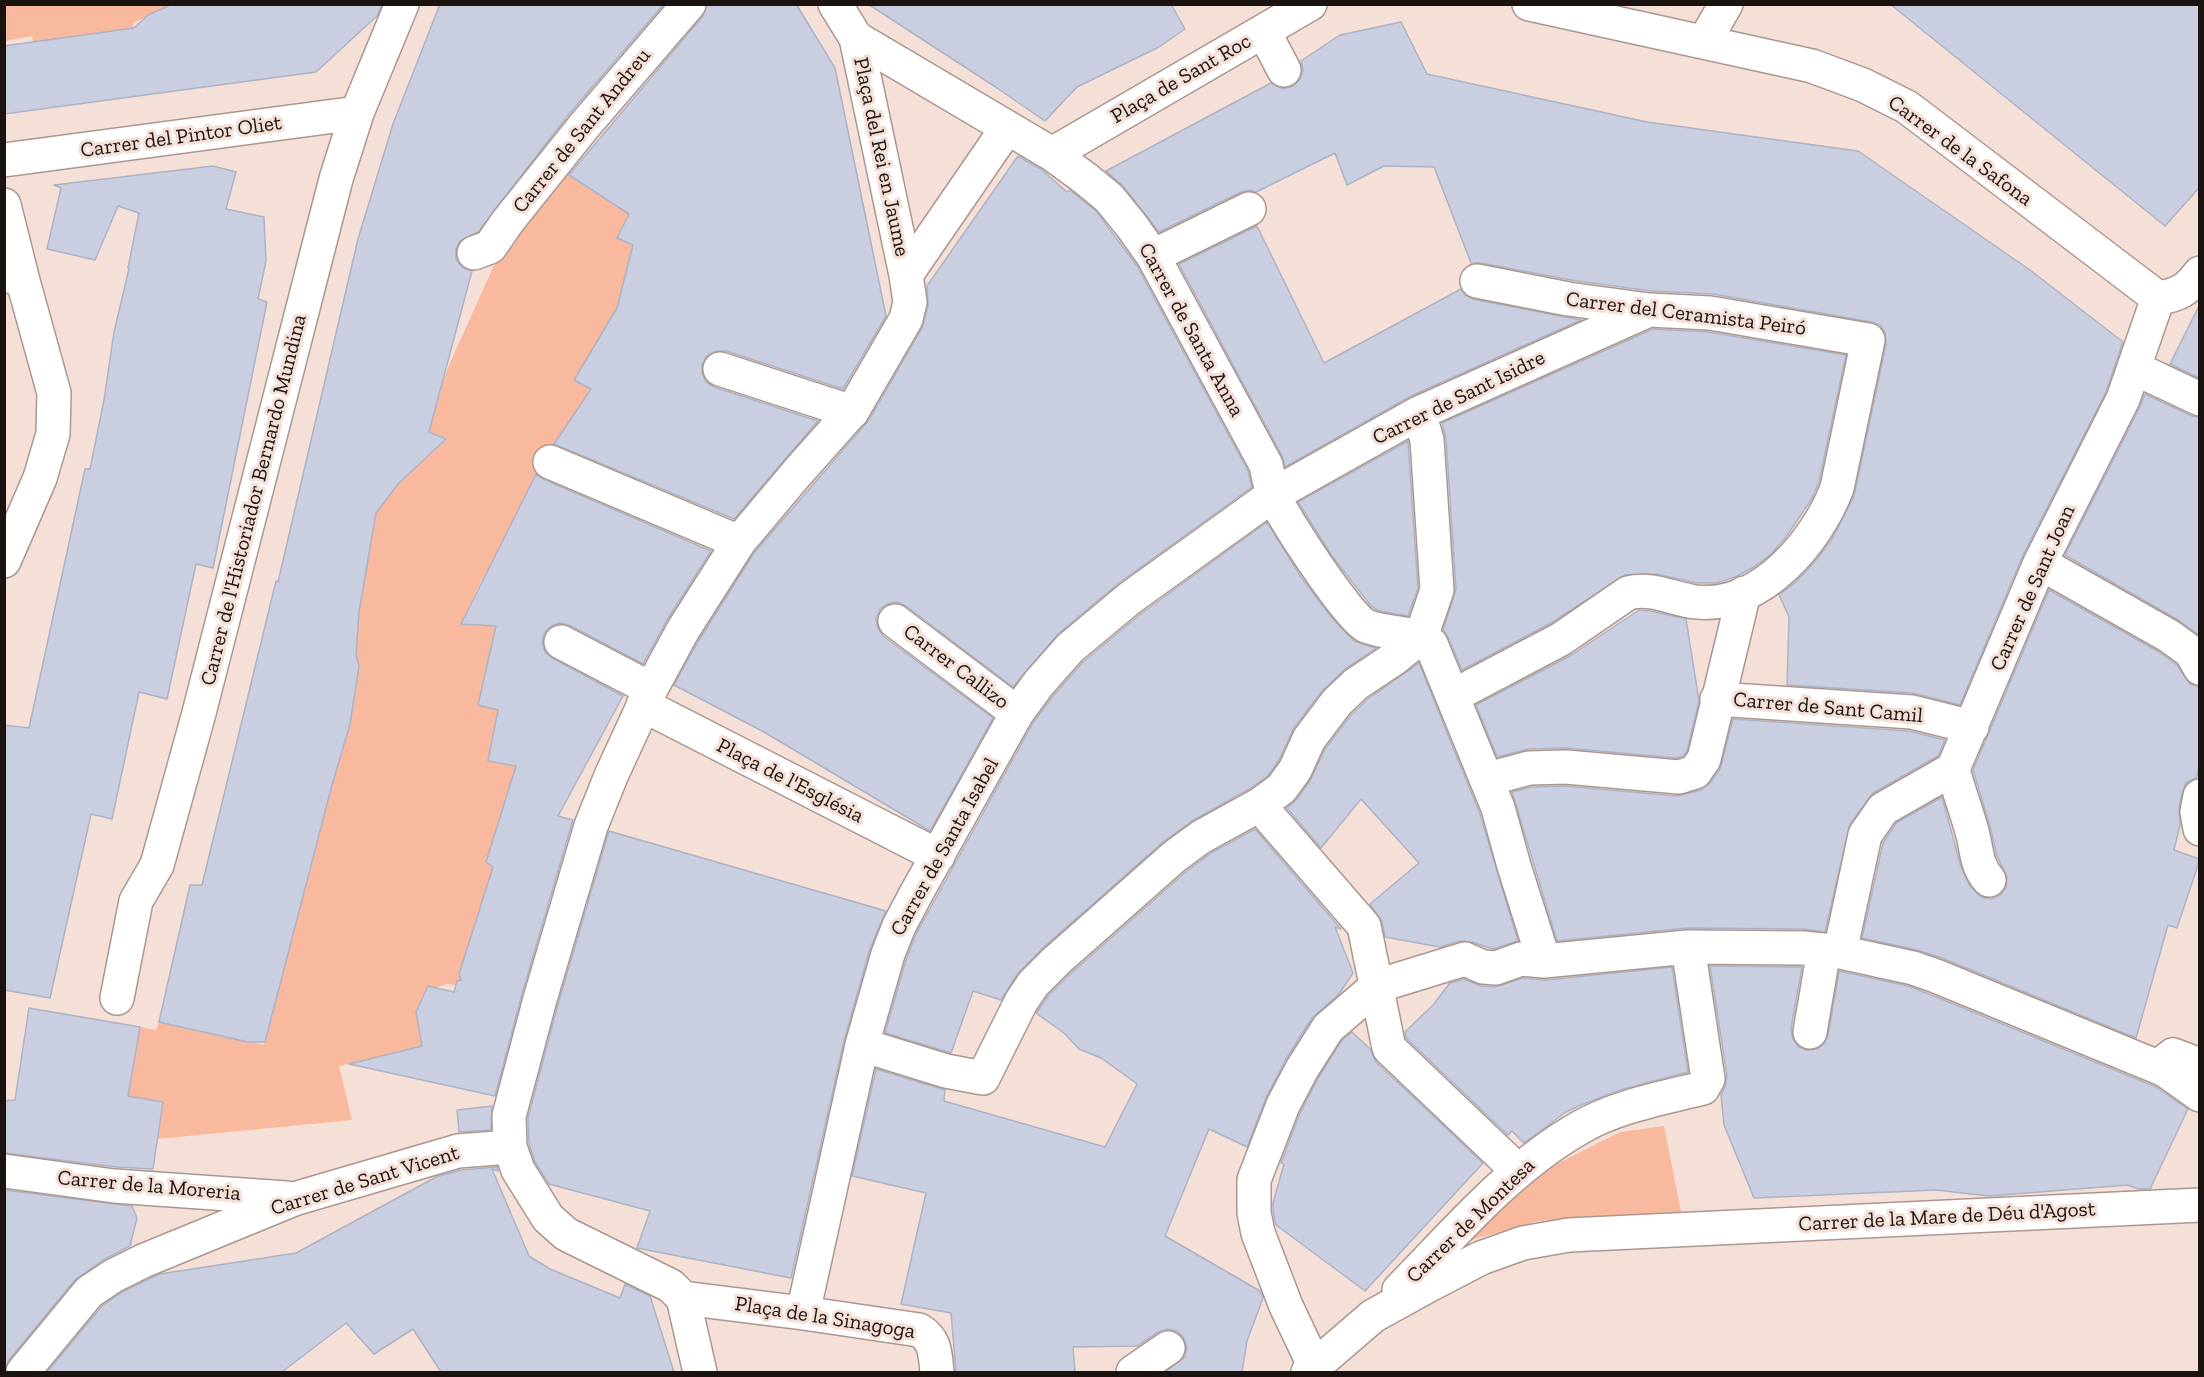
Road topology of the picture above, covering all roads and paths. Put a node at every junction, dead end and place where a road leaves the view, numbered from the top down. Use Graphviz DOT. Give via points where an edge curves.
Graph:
graph roads {
  1 [pos="402,4"];
  2 [pos="689,4"];
  3 [pos="834,4"];
  4 [pos="1310,4"];
  5 [pos="1529,4"];
  6 [pos="1726,4"];
  7 [pos="1264,32"];
  8 [pos="856,38"];
  9 [pos="1704,42"];
  10 [pos="1284,70"];
  11 [pos="357,113"];
  12 [pos="1007,128"];
  13 [pos="1052,154"];
  14 [pos="4,160"];
  15 [pos="4,206"];
  16 [pos="1249,209"];
  17 [pos="474,253"];
  18 [pos="1153,256"];
  19 [pos="906,275"];
  20 [pos="14,278"];
  21 [pos="1491,284"];
  22 [pos="2196,284"];
  23 [pos="2158,298"];
  24 [pos="1649,310"];
  25 [pos="906,319"];
  26 [pos="2134,368"];
  27 [pos="720,369"];
  28 [pos="2199,399"];
  29 [pos="852,412"];
  30 [pos="1419,413"];
  31 [pos="550,462"];
  32 [pos="1273,495"];
  33 [pos="739,542"];
  34 [pos="4,561"];
  35 [pos="2040,563"];
  36 [pos="1744,593"];
  37 [pos="895,621"];
  38 [pos="1421,637"];
  39 [pos="561,642"];
  40 [pos="2199,668"];
  41 [pos="1453,696"];
  42 [pos="647,697"];
  43 [pos="1717,699"];
  44 [pos="1017,713"];
  45 [pos="1972,727"];
  46 [pos="1953,769"];
  47 [pos="1488,779"];
  48 [pos="2199,796"];
  49 [pos="1259,805"];
  50 [pos="2199,830"];
  51 [pos="938,856"];
  52 [pos="1989,880"];
  53 [pos="1688,947"];
  54 [pos="1832,951"];
  55 [pos="1545,961"];
  56 [pos="1377,986"];
  57 [pos="117,998"];
  58 [pos="1810,1032"];
  59 [pos="862,1045"];
  60 [pos="2199,1065"];
  61 [pos="2165,1070"];
  62 [pos="2199,1095"];
  63 [pos="510,1147"];
  64 [pos="1517,1170"];
  65 [pos="4,1171"];
  66 [pos="294,1199"];
  67 [pos="2199,1205"];
  68 [pos="1694,1229"];
  69 [pos="677,1292"];
  70 [pos="803,1312"];
  71 [pos="1373,1316"];
  72 [pos="1168,1348"];
  73 [pos="1311,1369"];
  74 [pos="23,1372"];
  75 [pos="700,1372"];
  76 [pos="937,1372"];
  77 [pos="1132,1372"];
  1 -- 11 [label="street, Carrer de l'Historiador Bernardo Mundina"];
  2 -- 17 [label="street, Carrer de Sant Andreu" via="584,126 490,247"];
  3 -- 8 [label="street, Plaça del Rei en Jaume"];
  4 -- 7 [label="street, Plaça de Sant Roc"];
  5 -- 9 [label="street, Carrer de la Safona"];
  6 -- 9 [label="street"];
  7 -- 10 [label="street"];
  7 -- 13 [label="street, Plaça de Sant Roc"];
  8 -- 12 [label="street, Plaça del Rei en Jaume"];
  8 -- 19 [label="street, Plaça del Rei en Jaume"];
  9 -- 23 [label="street, Carrer de la Safona" via="1812,66 1906,107"];
  11 -- 14 [label="street, Carrer del Pintor Oliet"];
  11 -- 57 [label="street, Carrer de l'Historiador Bernardo Mundina" via="336,179 157,865 136,901"];
  12 -- 13 [label="street"];
  12 -- 19 [label="street, Plaça del Rei en Jaume"];
  13 -- 18 [label="street, Carrer de Santa Anna" via="1109,198"];
  15 -- 20 [label="street"];
  16 -- 18 [label="street"];
  18 -- 32 [label="street, Carrer de Santa Anna" via="1266,465"];
  19 -- 25 [label="street, Plaça del Rei en Jaume" via="910,302"];
  20 -- 34 [label="street" via="54,393 53,434 40,478"];
  21 -- 24 [label="street, Carrer del Ceramista Peiró"];
  22 -- 23 [label="street" via="2174,296"];
  23 -- 26 [label="street, Carrer de Sant Joan"];
  24 -- 30 [label="street, Carrer de Sant Isidre"];
  24 -- 36 [label="street, Carrer del Ceramista Peiró" via="1710,313 1868,340 1837,488 1829,509 1790,562"];
  25 -- 29 [label="street, Plaça de la Sinagoga"];
  26 -- 28 [label="street"];
  26 -- 35 [label="street, Carrer de Sant Joan" via="2123,399"];
  27 -- 29 [label="street"];
  29 -- 33 [label="street, Plaça de la Sinagoga"];
  30 -- 32 [label="street, Carrer de Sant Isidre"];
  30 -- 38 [label="street" via="1427,440 1437,590"];
  31 -- 33 [label="street"];
  32 -- 38 [label="street, Carrer de Santa Anna" via="1296,537 1359,621 1365,626"];
  32 -- 44 [label="street, Carrer de Santa Isabel" via="1144,586 1070,648"];
  33 -- 42 [label="street, Plaça de la Sinagoga" via="683,630"];
  35 -- 40 [label="street" via="2169,636 2191,652"];
  35 -- 45 [label="street, Carrer de Sant Joan"];
  36 -- 41 [label="street" via="1710,602 1653,591 1628,593 1561,639"];
  36 -- 43 [label="street"];
  37 -- 44 [label="street, Carrer Callizo"];
  38 -- 41 [label="street" via="1431,644"];
  38 -- 49 [label="street" via="1337,702 1309,739 1288,780"];
  39 -- 42 [label="street, Plaça de l'Església"];
  41 -- 47 [label="street"];
  42 -- 51 [label="street, Plaça de l'Església"];
  42 -- 63 [label="street, Plaça de la Sinagoga" via="591,826 509,1116"];
  43 -- 45 [label="street, Carrer de Sant Camil" via="1912,712"];
  43 -- 47 [label="street, Carrer de Sant Camil" via="1704,759 1688,775 1566,767 1529,768"];
  44 -- 51 [label="street, Carrer de Santa Isabel"];
  45 -- 46 [label="street, Carrer de Sant Joan"];
  46 -- 52 [label="street" via="1980,866"];
  46 -- 54 [label="street" via="1883,809 1865,835"];
  47 -- 55 [label="street"];
  48 -- 50 [label="street"];
  49 -- 56 [label="street" via="1358,918 1367,933"];
  49 -- 59 [label="street" via="1175,856 1056,960 1021,1002 983,1078"];
  51 -- 59 [label="street, Carrer de Santa Isabel" via="899,926"];
  53 -- 54 [label="street"];
  53 -- 55 [label="street"];
  53 -- 64 [label="street, Carrer de Montesa" via="1708,1079 1703,1088 1606,1115 1582,1126"];
  54 -- 58 [label="street"];
  54 -- 61 [label="street" via="1936,976"];
  55 -- 56 [label="street" via="1521,959 1496,968 1465,959"];
  56 -- 64 [label="street" via="1389,1048"];
  56 -- 73 [label="street, Carrer de Montesa" via="1328,1028 1302,1069 1283,1105 1254,1180 1258,1233"];
  59 -- 70 [label="street, Carrer de Santa Isabel"];
  60 -- 61 [label="street" via="2173,1055 2164,1062"];
  61 -- 62 [label="street"];
  63 -- 66 [label="street, Carrer de Sant Vicent" via="436,1156"];
  63 -- 69 [label="street, Plaça de la Sinagoga" via="535,1199 566,1234"];
  64 -- 71 [label="street, Carrer de Montesa"];
  65 -- 66 [label="street, Carrer de la Moreria" via="114,1186"];
  66 -- 74 [label="street, Carrer de Sant Vicent" via="113,1276 89,1292"];
  67 -- 68 [label="street, Carrer de la Mare de Déu d'Agost"];
  68 -- 71 [label="street, Carrer de Montesa" via="1569,1235 1523,1243 1481,1258"];
  69 -- 70 [label="street, Plaça de la Sinagoga"];
  69 -- 75 [label="street"];
  70 -- 76 [label="street, Plaça de la Sinagoga" via="918,1330 934,1345"];
  71 -- 73 [label="street, Carrer de Montesa"];
  72 -- 77 [label="street"];
}
